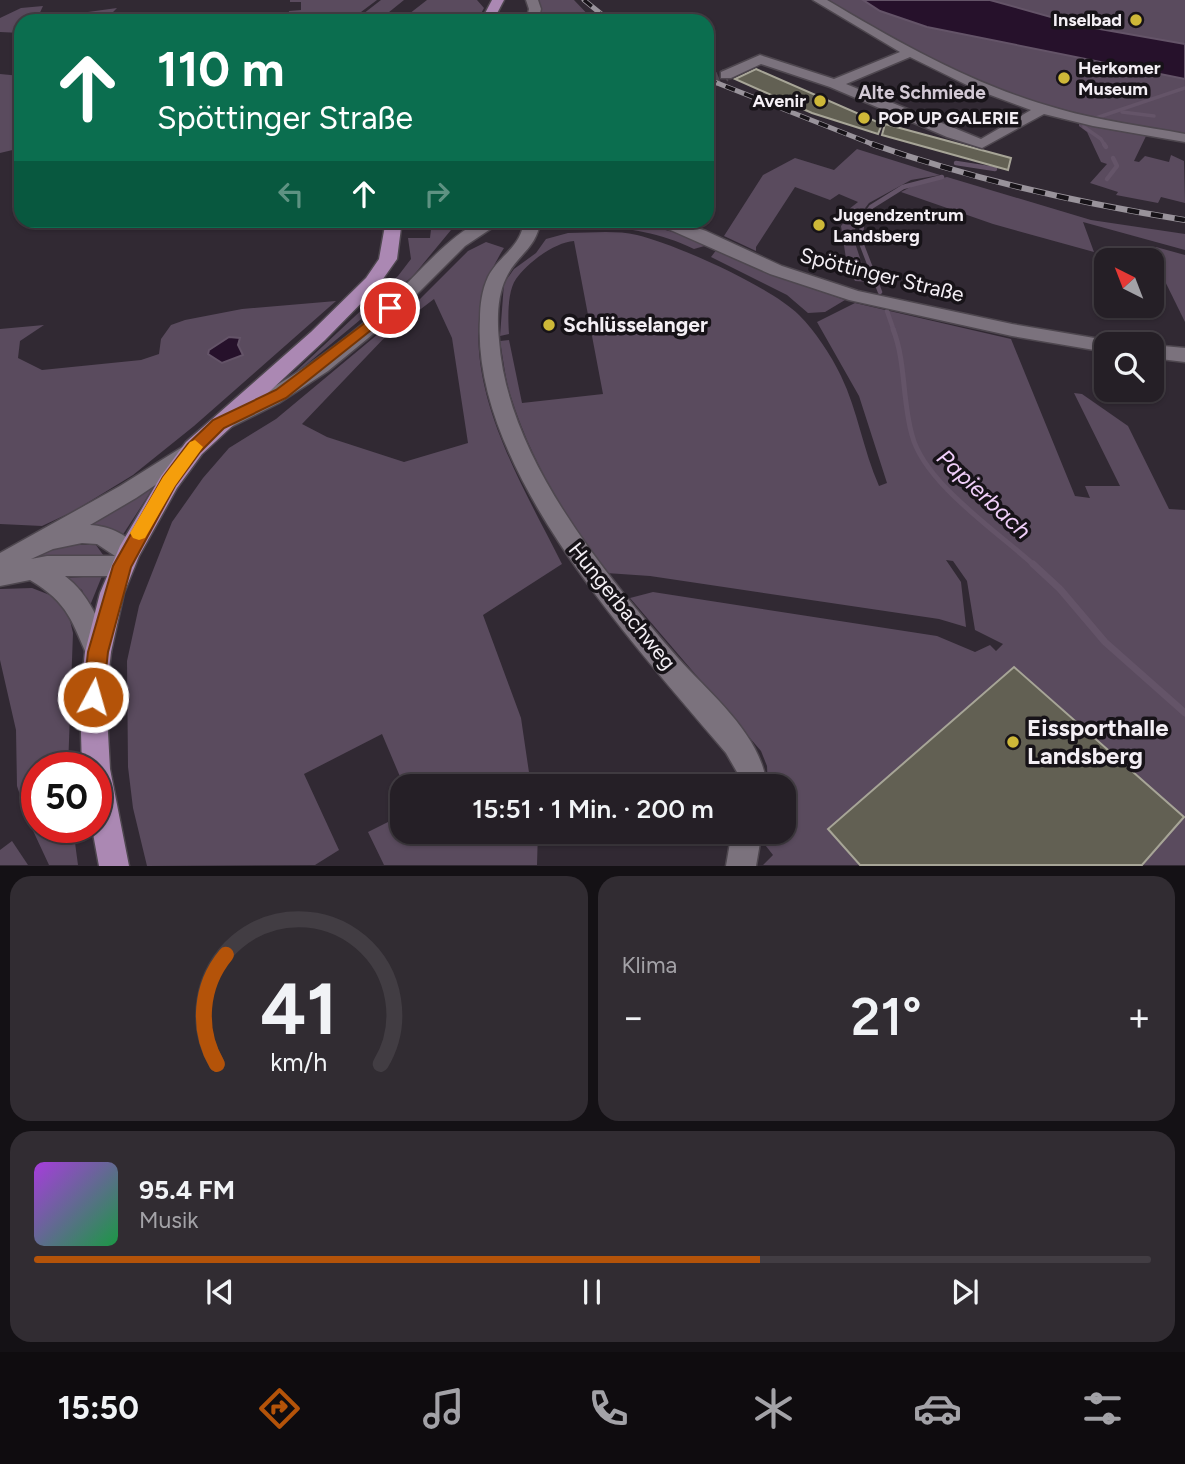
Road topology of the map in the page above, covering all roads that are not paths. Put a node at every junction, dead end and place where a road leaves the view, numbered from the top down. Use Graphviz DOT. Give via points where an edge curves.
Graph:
graph roads {
  1 [pos="819,0"];
  2 [pos="912,52"];
  3 [pos="726,75"];
  4 [pos="835,84"];
  5 [pos="1042,109"];
  6 [pos="1185,138"];
  7 [pos="393,228"];
  8 [pos="481,228"];
  9 [pos="532,228"];
  10 [pos="679,228"];
  11 [pos="1094,344"];
  12 [pos="1164,353"];
  13 [pos="1185,355"];
  14 [pos="218,424"];
  15 [pos="194,448"];
  16 [pos="41,541"];
  17 [pos="125,559"];
  18 [pos="0,565"];
  19 [pos="33,569"];
  20 [pos="0,576"];
  21 [pos="98,652"];
  22 [pos="95,752"];
  23 [pos="752,774"];
  24 [pos="110,843"];
  25 [pos="745,844"];
  26 [pos="114,866"];
  27 [pos="741,866"];
  1 -- 2 [label="street"];
  2 -- 4 [label="street"];
  2 -- 5 [label="street"];
  3 -- 4 [label="street" via="760,59"];
  4 -- 5 [label="street" via="979,143 988,143"];
  5 -- 6 [label="street"];
  7 -- 14 [label="main road" via="388,259 372,282"];
  8 -- 14 [label="street" via="456,242 408,293 319,367 281,394"];
  9 -- 23 [label="street, Hungerbachweg" via="531,237 497,277 489,340 496,384 519,452 556,520 597,581 741,749"];
  10 -- 11 [label="street, Spöttinger Straße" via="776,270 855,296"];
  12 -- 13 [label="street"];
  14 -- 15 [label="main road"];
  15 -- 16 [label="street"];
  15 -- 17 [label="main road"];
  16 -- 17 [label="street" via="76,534 104,535 118,541"];
  16 -- 18 [label="street"];
  17 -- 19 [label="street"];
  17 -- 21 [label="main road"];
  19 -- 20 [label="street"];
  19 -- 21 [label="street" via="72,594"];
  21 -- 22 [label="main road" via="93,697"];
  24 -- 26 [label="main road"];
  25 -- 27 [label="street"];
}
